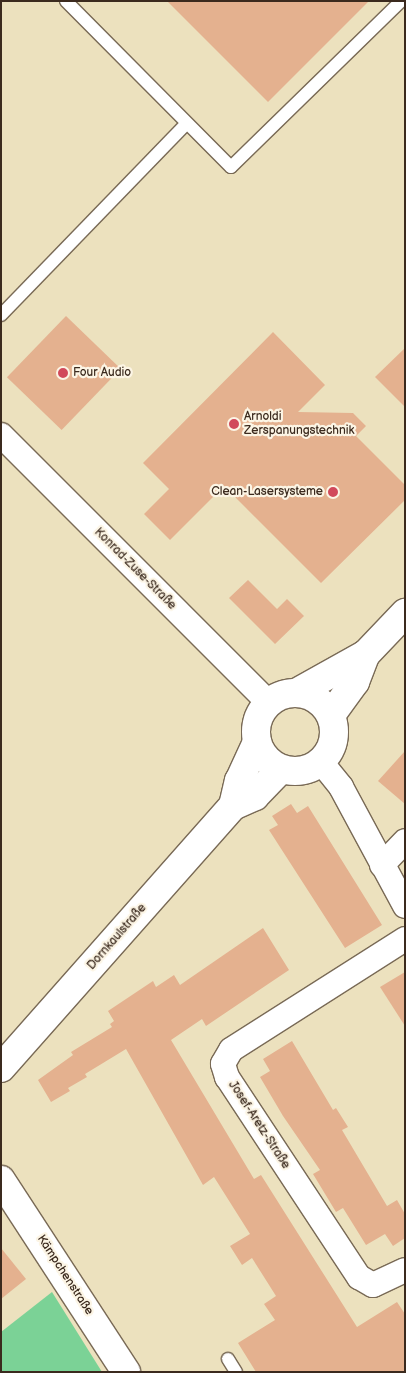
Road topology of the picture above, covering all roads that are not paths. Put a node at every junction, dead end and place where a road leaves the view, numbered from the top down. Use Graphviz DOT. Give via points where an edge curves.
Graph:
graph roads {
  1 [pos="66,1"];
  2 [pos="401,1"];
  3 [pos="186,124"];
  4 [pos="1,315"];
  5 [pos="1,435"];
  6 [pos="405,613"];
  7 [pos="366,654"];
  8 [pos="296,693"];
  9 [pos="269,703"];
  10 [pos="331,715"];
  11 [pos="257,742"];
  12 [pos="321,762"];
  13 [pos="281,769"];
  14 [pos="233,806"];
  15 [pos="405,842"];
  16 [pos="382,865"];
  17 [pos="405,906"];
  18 [pos="405,939"];
  19 [pos="1,1068"];
  20 [pos="1,1180"];
  21 [pos="405,1270"];
  22 [pos="228,1360"];
  23 [pos="126,1372"];
  24 [pos="236,1372"];
  1 -- 3 [label="lane"];
  2 -- 3 [label="lane" via="231,167"];
  3 -- 4 [label="lane"];
  5 -- 9 [label="street, Konrad-Zuse-Straße"];
  6 -- 7 [label="street"];
  7 -- 8 [label="street"];
  7 -- 10 [label="street" via="354,682"];
  8 -- 9 [label="street"];
  8 -- 10 [label="street" via="316,699"];
  9 -- 11 [label="street" via="260,714"];
  10 -- 12 [label="street" via="334,740"];
  11 -- 13 [label="street" via="262,753"];
  11 -- 14 [label="street" via="238,781"];
  12 -- 13 [label="street" via="309,770"];
  12 -- 16 [label="street" via="341,787"];
  13 -- 14 [label="street, Dornkaulstraße" via="255,796"];
  14 -- 19 [label="street, Dornkaulstraße"];
  15 -- 16 [label="street"];
  16 -- 17 [label="street"];
  18 -- 21 [label="street, Josef-Aretz-Straße" via="231,1050 223,1064 227,1077 359,1277 373,1285"];
  20 -- 23 [label="street, Kämpchenstraße"];
  22 -- 24 [label="lane"];
}
